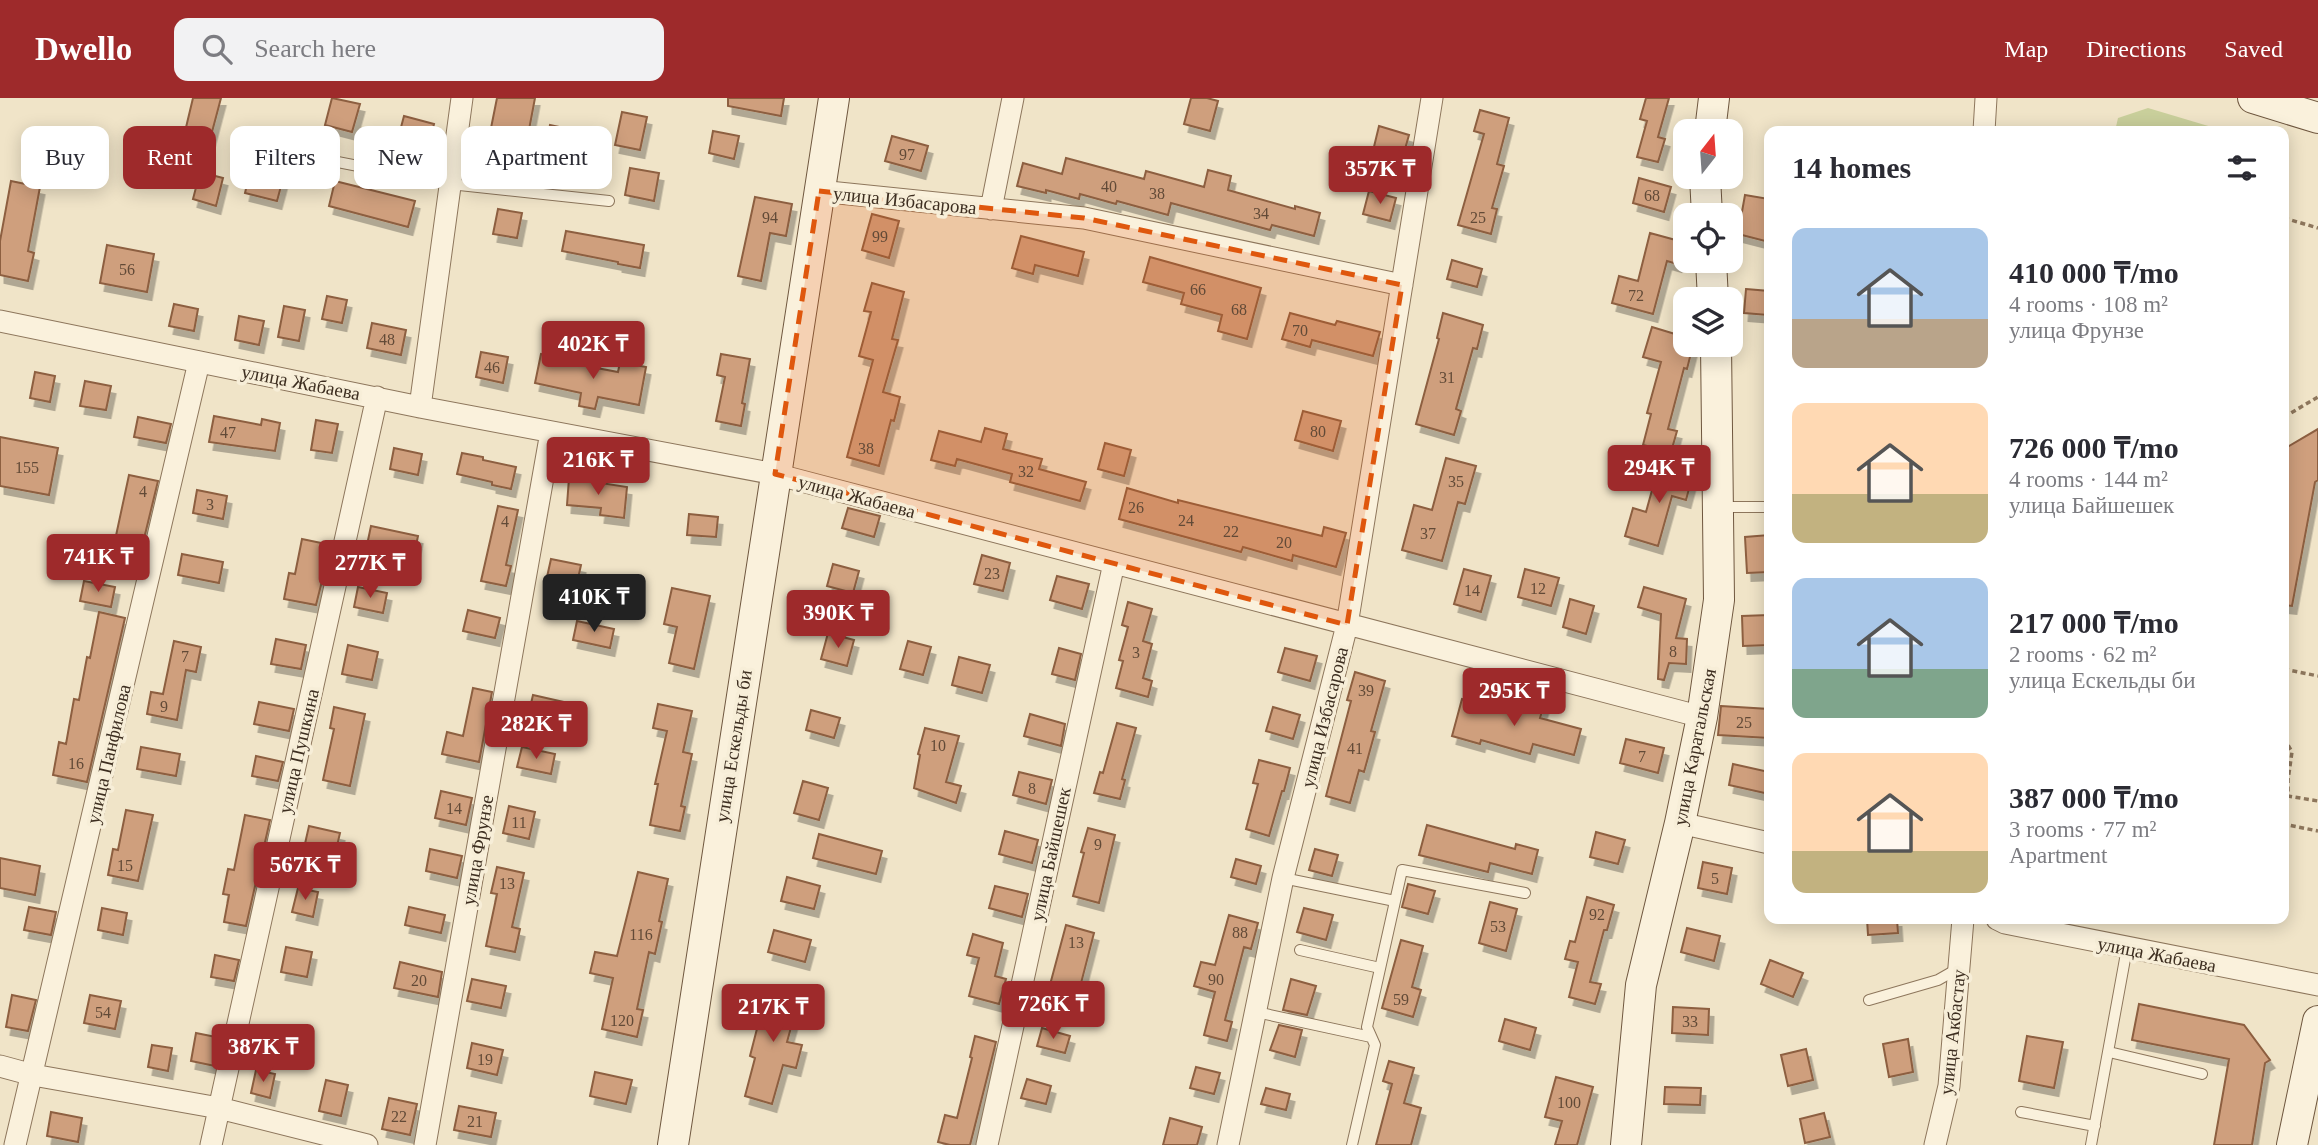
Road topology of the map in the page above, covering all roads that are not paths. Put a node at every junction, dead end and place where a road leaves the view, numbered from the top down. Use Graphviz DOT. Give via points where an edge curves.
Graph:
graph roads {
  1 [pos="462,98"];
  2 [pos="834,98"];
  3 [pos="1013,98"];
  4 [pos="1432,98"];
  5 [pos="1714,98"];
  6 [pos="1986,98"];
  7 [pos="2253,98"];
  8 [pos="2318,118"];
  9 [pos="1711,119"];
  10 [pos="1984,126"];
  11 [pos="340,162"];
  12 [pos="450,184"];
  13 [pos="819,191"];
  14 [pos="609,201"];
  15 [pos="991,209"];
  16 [pos="1402,285"];
  17 [pos="0,321"];
  18 [pos="1716,357"];
  19 [pos="199,362"];
  20 [pos="377,397"];
  21 [pos="420,407"];
  22 [pos="551,432"];
  23 [pos="775,474"];
  24 [pos="1718,507"];
  25 [pos="1764,507"];
  26 [pos="1114,564"];
  27 [pos="1347,625"];
  28 [pos="1702,717"];
  29 [pos="1680,822"];
  30 [pos="1764,842"];
  31 [pos="1283,878"];
  32 [pos="1525,893"];
  33 [pos="1395,901"];
  34 [pos="1963,924"];
  35 [pos="2010,924"];
  36 [pos="2127,948"];
  37 [pos="1300,950"];
  38 [pos="1380,968"];
  39 [pos="1959,968"];
  40 [pos="2318,985"];
  41 [pos="1869,1000"];
  42 [pos="1256,1012"];
  43 [pos="2318,1021"];
  44 [pos="1371,1037"];
  45 [pos="2109,1052"];
  46 [pos="0,1066"];
  47 [pos="2202,1074"];
  48 [pos="33,1075"];
  49 [pos="219,1108"];
  50 [pos="2021,1112"];
  51 [pos="2095,1126"];
  52 [pos="15,1145"];
  53 [pos="211,1145"];
  54 [pos="367,1145"];
  55 [pos="425,1145"];
  56 [pos="673,1145"];
  57 [pos="987,1145"];
  58 [pos="1228,1145"];
  59 [pos="1352,1145"];
  60 [pos="1626,1145"];
  61 [pos="1935,1145"];
  62 [pos="2091,1145"];
  63 [pos="2292,1145"];
  1 -- 12 [label="street"];
  2 -- 13 [label="street, улица Ескельды би"];
  3 -- 15 [label="street, улица Избасарова"];
  4 -- 16 [label="street, улица Избасарова"];
  5 -- 9 [label="street"];
  6 -- 10 [label="street"];
  7 -- 8 [label="street"];
  11 -- 12 [label="lane"];
  12 -- 14 [label="lane"];
  12 -- 21 [label="street"];
  13 -- 15 [label="street, улица Избасарова"];
  13 -- 23 [label="street, улица Ескельды би"];
  15 -- 16 [label="street, улица Избасарова" via="1084,218"];
  16 -- 27 [label="street, улица Избасарова"];
  17 -- 19 [label="street, улица Жабаева"];
  18 -- 24 [label="street, улица Каратальская"];
  19 -- 20 [label="street, улица Жабаева"];
  19 -- 48 [label="street, улица Панфилова"];
  20 -- 21 [label="street, улица Жабаева"];
  20 -- 49 [label="street, улица Пушкина"];
  21 -- 22 [label="street, улица Жабаева"];
  22 -- 23 [label="street, улица Жабаева"];
  22 -- 55 [label="street, улица Фрунзе"];
  23 -- 26 [label="street, улица Жабаева"];
  23 -- 56 [label="street, улица Ескельды би"];
  24 -- 25 [label="lane"];
  24 -- 28 [label="street, улица Каратальская" via="1719,600"];
  26 -- 27 [label="street, улица Жабаева"];
  26 -- 57 [label="street, улица Байшешек"];
  27 -- 28 [label="street, улица Жабаева"];
  27 -- 31 [label="street, улица Избасарова"];
  28 -- 29 [label="street, улица Каратальская"];
  29 -- 30 [label="street"];
  29 -- 60 [label="street, улица Каратальская" via="1641,985"];
  31 -- 33 [label="lane"];
  31 -- 42 [label="street, улица Избасарова"];
  32 -- 33 [label="lane" via="1402,870"];
  33 -- 38 [label="lane"];
  34 -- 39 [label="street, улица Акбастау"];
  35 -- 36 [label="street, улица Жабаева"];
  36 -- 40 [label="street, улица Жабаева"];
  36 -- 45 [label="lane"];
  37 -- 38 [label="lane"];
  38 -- 44 [label="lane" via="1367,1027"];
  39 -- 41 [label="lane" via="1938,980"];
  39 -- 61 [label="street, улица Акбастау" via="1949,1086"];
  42 -- 44 [label="lane"];
  42 -- 58 [label="street, улица Избасарова"];
  43 -- 63 [label="street"];
  44 -- 59 [label="lane" via="1375,1045"];
  45 -- 47 [label="lane"];
  45 -- 51 [label="lane"];
  46 -- 48 [label="street"];
  48 -- 49 [label="street"];
  48 -- 52 [label="street, улица Панфилова"];
  49 -- 53 [label="street, улица Пушкина"];
  49 -- 54 [label="street"];
  50 -- 51 [label="lane"];
  51 -- 62 [label="lane"];
}
